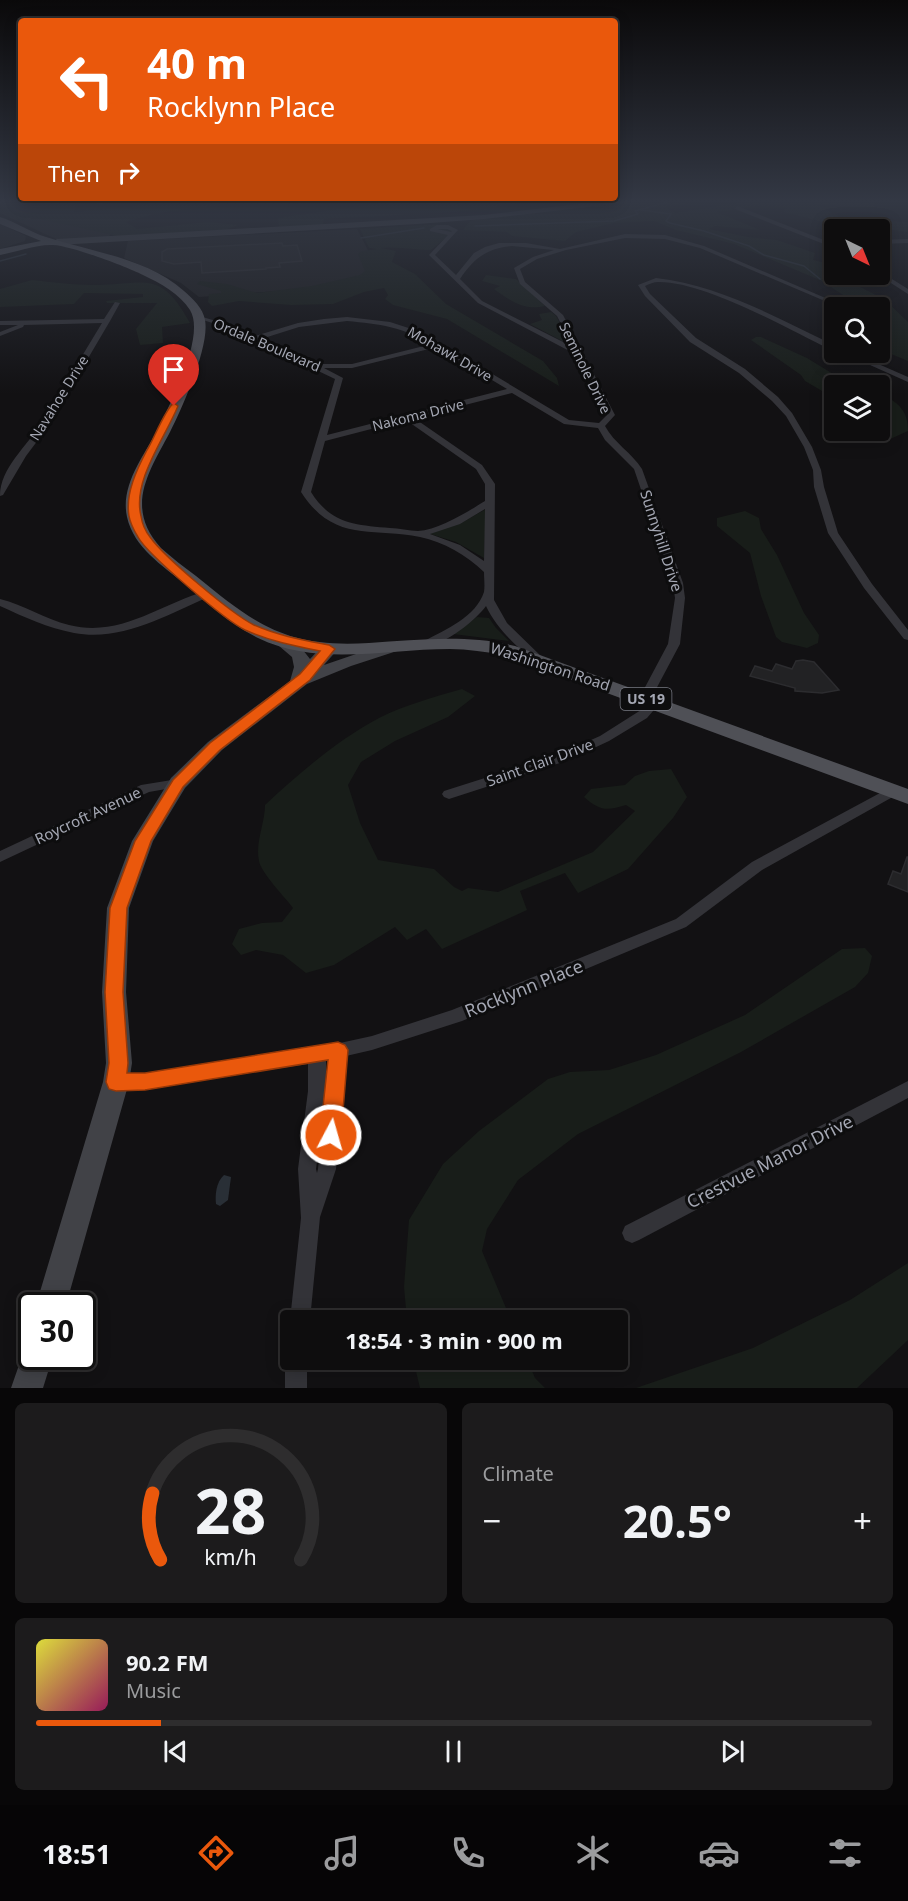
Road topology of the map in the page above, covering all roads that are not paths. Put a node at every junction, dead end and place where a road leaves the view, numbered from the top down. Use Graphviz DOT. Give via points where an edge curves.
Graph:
graph roads {
  1 [pos="120,265"];
  2 [pos="441,265"];
  3 [pos="466,265"];
  4 [pos="523,265"];
  5 [pos="743,265"];
  6 [pos="444,268"];
  7 [pos="462,269"];
  8 [pos="456,280"];
  9 [pos="890,280"];
  10 [pos="908,292"];
  11 [pos="824,299"];
  12 [pos="117,303"];
  13 [pos="199,318"];
  14 [pos="107,321"];
  15 [pos="43,322"];
  16 [pos="66,322"];
  17 [pos="1,323"];
  18 [pos="0,333"];
  19 [pos="98,336"];
  20 [pos="255,338"];
  21 [pos="824,343"];
  22 [pos="438,345"];
  23 [pos="579,353"];
  24 [pos="869,363"];
  25 [pos="317,366"];
  26 [pos="352,366"];
  27 [pos="339,378"];
  28 [pos="908,380"];
  29 [pos="513,390"];
  30 [pos="409,418"];
  31 [pos="601,426"];
  32 [pos="322,439"];
  33 [pos="0,493"];
  34 [pos="489,503"];
  35 [pos="419,534"];
  36 [pos="488,570"];
  37 [pos="488,593"];
  38 [pos="206,594"];
  39 [pos="1,603"];
  40 [pos="908,637"];
  41 [pos="280,640"];
  42 [pos="428,643"];
  43 [pos="392,647"];
  44 [pos="329,649"];
  45 [pos="539,660"];
  46 [pos="297,684"];
  47 [pos="648,700"];
  48 [pos="178,783"];
  49 [pos="449,794"];
  50 [pos="901,794"];
  51 [pos="0,857"];
  52 [pos="338,1050"];
  53 [pos="317,1055"];
  54 [pos="116,1082"];
  55 [pos="908,1089"];
  56 [pos="312,1134"];
  57 [pos="331,1135"];
  58 [pos="311,1218"];
  59 [pos="632,1233"];
  60 [pos="55,1292"];
  61 [pos="301,1310"];
  62 [pos="32,1370"];
  63 [pos="296,1370"];
  64 [pos="27,1388"];
  65 [pos="296,1388"];
  1 -- 13 [label="main road" via="164,281 188,301"];
  2 -- 6 [label="street"];
  3 -- 7 [label="street"];
  4 -- 23 [label="street, Seminole Drive" via="517,268 522,284 560,315"];
  5 -- 11 [label="street"];
  6 -- 7 [label="street"];
  6 -- 8 [label="street"];
  7 -- 8 [label="street"];
  8 -- 23 [label="street" via="480,302"];
  9 -- 10 [label="street"];
  12 -- 14 [label="street, Navahoe Drive"];
  13 -- 20 [label="street, Ordale Boulevard"];
  13 -- 38 [label="main road, Washington Road / US 19" via="195,353 167,424 140,474 134,507 139,530 149,544"];
  14 -- 16 [label="street"];
  14 -- 19 [label="street, Navahoe Drive"];
  15 -- 16 [label="street"];
  15 -- 17 [label="street"];
  15 -- 18 [label="street"];
  16 -- 19 [label="street" via="87,327"];
  17 -- 18 [label="street" via="4,325"];
  19 -- 33 [label="street, Navahoe Drive"];
  20 -- 22 [label="street, Mohawk Drive" via="298,325 357,320 406,328"];
  20 -- 25 [label="street, Ordale Boulevard"];
  21 -- 40 [label="street" via="754,309 679,282 659,280 641,285 693,340 742,371 789,416 817,470 833,533"];
  22 -- 26 [label="street"];
  22 -- 29 [label="street, Mohawk Drive"];
  23 -- 31 [label="street, Seminole Drive" via="611,415"];
  24 -- 28 [label="street"];
  25 -- 26 [label="street"];
  25 -- 27 [label="street, Ordale Boulevard"];
  26 -- 27 [label="street"];
  27 -- 32 [label="street, Ordale Boulevard"];
  29 -- 30 [label="street, Nakoma Drive"];
  29 -- 31 [label="street, Mohawk Drive" via="567,422"];
  30 -- 32 [label="street, Nakoma Drive"];
  30 -- 34 [label="street" via="484,472 490,484"];
  31 -- 47 [label="street, Sunnyhill Drive" via="638,469 680,591 674,644"];
  32 -- 35 [label="street, Ordale Boulevard" via="306,492 322,515 373,531"];
  34 -- 35 [label="street, Ordale Boulevard" via="458,522"];
  34 -- 36 [label="street"];
  35 -- 36 [label="street, Ordale Boulevard" via="452,544"];
  36 -- 37 [label="street"];
  37 -- 42 [label="street" via="472,618"];
  37 -- 45 [label="street" via="499,621"];
  38 -- 39 [label="street" via="121,627 91,632"];
  38 -- 41 [label="main road, Washington Road / US 19" via="248,626"];
  41 -- 44 [label="main road, Washington Road / US 19"];
  41 -- 46 [label="street" via="303,661"];
  42 -- 43 [label="main road, Washington Road / US 19"];
  42 -- 45 [label="main road, Washington Road / US 19" via="483,645"];
  43 -- 44 [label="main road, Washington Road / US 19"];
  43 -- 46 [label="street" via="345,662"];
  44 -- 46 [label="street"];
  45 -- 47 [label="main road, Washington Road / US 19"];
  46 -- 48 [label="street" via="215,746"];
  47 -- 49 [label="street, Saint Clair Drive" via="644,715 588,747"];
  47 -- 50 [label="main road, Washington Road / US 19"];
  48 -- 51 [label="street, Roycroft Avenue" via="146,788"];
  48 -- 54 [label="street" via="143,841 118,908 114,992 119,1063"];
  50 -- 52 [label="street, Rocklynn Place" via="762,863 693,916 668,929 456,1016"];
  52 -- 53 [label="street, Rocklynn Place"];
  52 -- 57 [label="street"];
  53 -- 54 [label="street, Rocklynn Place" via="145,1082"];
  53 -- 56 [label="street"];
  54 -- 60 [label="street"];
  55 -- 59 [label="street, Crestvue Manor Drive"];
  56 -- 57 [label="street"];
  56 -- 58 [label="street" via="307,1169"];
  57 -- 58 [label="street" via="327,1169"];
  58 -- 61 [label="street"];
  62 -- 64 [label="street"];
  63 -- 65 [label="street"];
}
